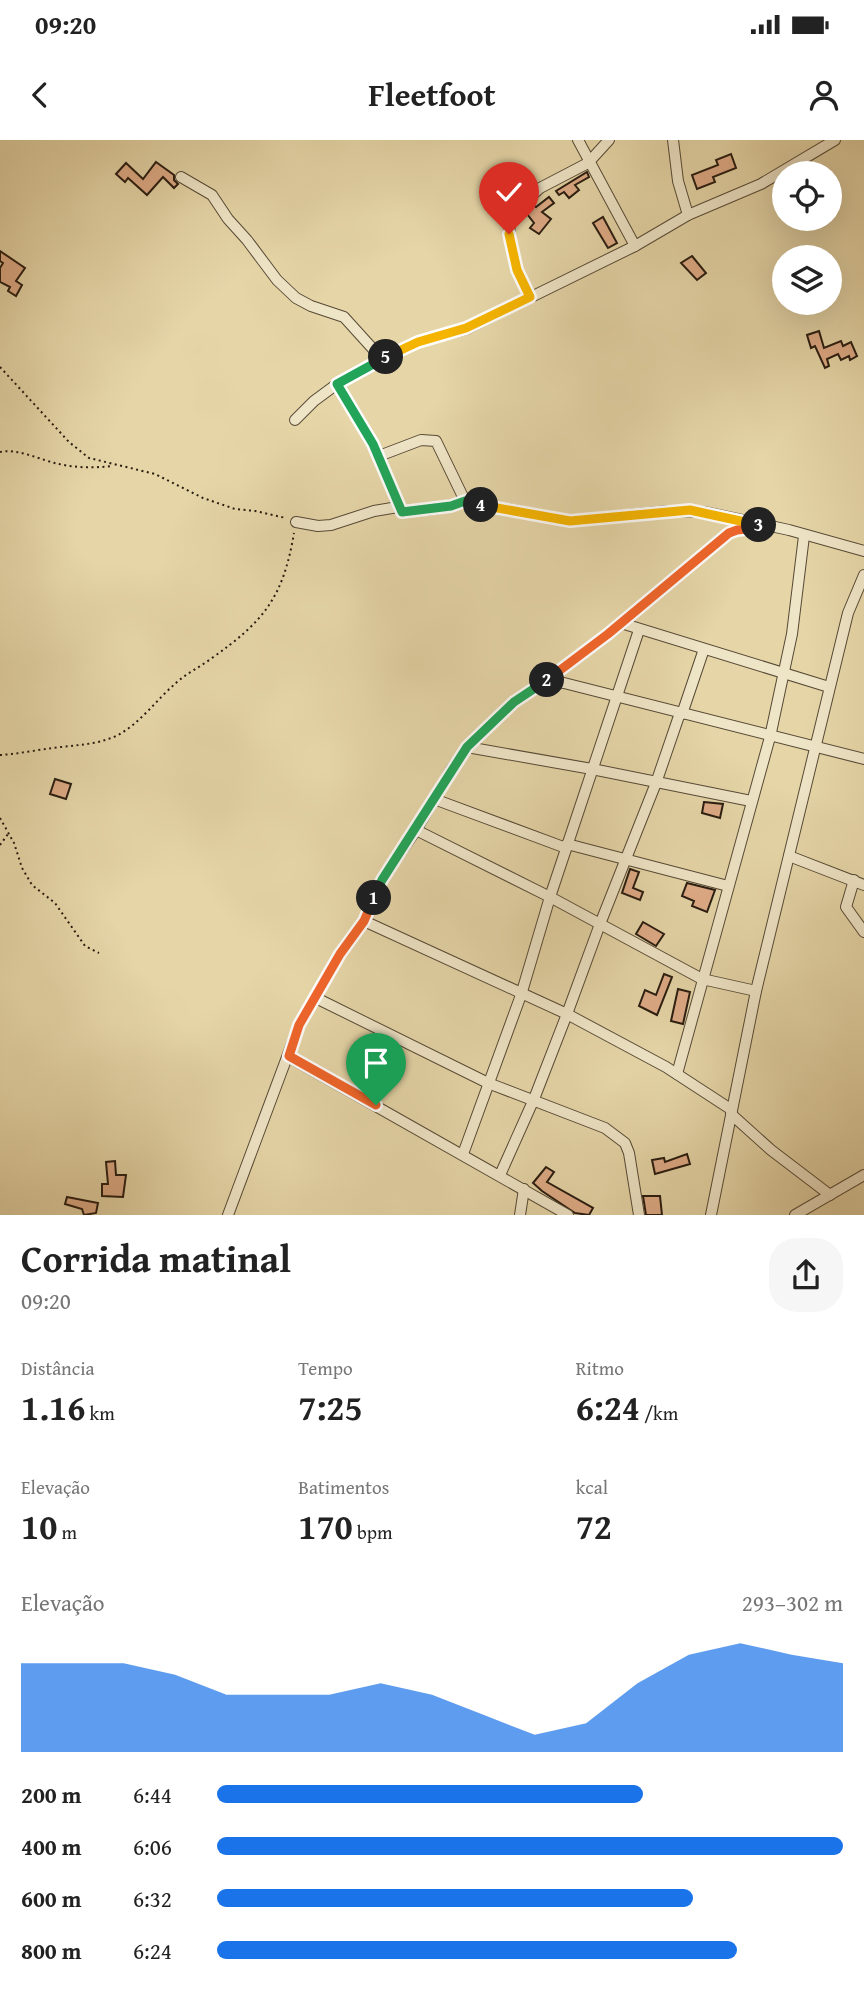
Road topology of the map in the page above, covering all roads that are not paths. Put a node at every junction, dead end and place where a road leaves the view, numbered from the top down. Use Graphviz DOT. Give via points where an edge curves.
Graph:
graph roads {
  1 [pos="578,140"];
  2 [pos="609,140"];
  3 [pos="673,140"];
  4 [pos="835,140"];
  5 [pos="588,163"];
  6 [pos="181,177"];
  7 [pos="688,215"];
  8 [pos="635,246"];
  9 [pos="530,297"];
  10 [pos="382,359"];
  11 [pos="337,384"];
  12 [pos="295,420"];
  13 [pos="379,456"];
  14 [pos="465,501"];
  15 [pos="398,507"];
  16 [pos="296,522"];
  17 [pos="767,527"];
  18 [pos="804,536"];
  19 [pos="864,551"];
  20 [pos="864,575"];
  21 [pos="621,623"];
  22 [pos="639,630"];
  23 [pos="704,649"];
  24 [pos="785,673"];
  25 [pos="540,685"];
  26 [pos="829,687"];
  27 [pos="617,697"];
  28 [pos="681,714"];
  29 [pos="770,737"];
  30 [pos="816,746"];
  31 [pos="467,747"];
  32 [pos="864,759"];
  33 [pos="592,769"];
  34 [pos="656,783"];
  35 [pos="434,799"];
  36 [pos="751,801"];
  37 [pos="416,830"];
  38 [pos="566,846"];
  39 [pos="789,856"];
  40 [pos="625,860"];
  41 [pos="859,883"];
  42 [pos="728,886"];
  43 [pos="550,897"];
  44 [pos="364,921"];
  45 [pos="600,924"];
  46 [pos="864,932"];
  47 [pos="702,979"];
  48 [pos="756,991"];
  49 [pos="521,995"];
  50 [pos="316,998"];
  51 [pos="567,1014"];
  52 [pos="289,1056"];
  53 [pos="677,1074"];
  54 [pos="488,1083"];
  55 [pos="534,1099"];
  56 [pos="732,1112"];
  57 [pos="463,1154"];
  58 [pos="500,1175"];
  59 [pos="864,1175"];
  60 [pos="524,1189"];
  61 [pos="830,1195"];
  62 [pos="228,1215"];
  63 [pos="520,1215"];
  64 [pos="568,1215"];
  65 [pos="639,1215"];
  66 [pos="711,1215"];
  67 [pos="795,1215"];
  1 -- 5 [label="street"];
  2 -- 5 [label="street"];
  3 -- 7 [label="street"];
  4 -- 7 [label="street" via="761,184"];
  5 -- 8 [label="street"];
  5 -- 9 [label="street" via="540,188 510,224 517,270"];
  6 -- 10 [label="street" via="212,195 276,280 296,298 344,317"];
  7 -- 8 [label="street"];
  8 -- 9 [label="street"];
  9 -- 10 [label="street" via="466,328"];
  10 -- 11 [label="street"];
  11 -- 12 [label="street"];
  11 -- 13 [label="street"];
  13 -- 14 [label="street" via="421,440 436,441"];
  13 -- 15 [label="street"];
  14 -- 15 [label="street" via="402,512"];
  14 -- 17 [label="street" via="570,521 690,510"];
  15 -- 16 [label="street" via="331,525"];
  17 -- 18 [label="street"];
  17 -- 21 [label="street" via="729,533"];
  18 -- 19 [label="street"];
  18 -- 24 [label="street"];
  20 -- 26 [label="street" via="848,613"];
  21 -- 22 [label="street"];
  21 -- 25 [label="street"];
  22 -- 23 [label="street"];
  22 -- 27 [label="street"];
  23 -- 24 [label="street"];
  23 -- 28 [label="street"];
  24 -- 26 [label="street"];
  24 -- 29 [label="street"];
  25 -- 27 [label="street" via="564,683"];
  25 -- 31 [label="street" via="514,702"];
  26 -- 30 [label="street"];
  27 -- 28 [label="street"];
  27 -- 33 [label="street"];
  28 -- 29 [label="street"];
  28 -- 34 [label="street"];
  29 -- 30 [label="street"];
  29 -- 36 [label="street"];
  30 -- 32 [label="street"];
  30 -- 39 [label="street"];
  31 -- 33 [label="street"];
  31 -- 35 [label="street"];
  33 -- 34 [label="street"];
  33 -- 38 [label="street"];
  34 -- 36 [label="street"];
  34 -- 40 [label="street"];
  35 -- 37 [label="street"];
  35 -- 38 [label="street"];
  36 -- 42 [label="street"];
  37 -- 43 [label="street"];
  37 -- 44 [label="street" via="382,880"];
  38 -- 40 [label="street"];
  38 -- 43 [label="street"];
  39 -- 41 [label="street"];
  39 -- 48 [label="street"];
  40 -- 42 [label="street"];
  40 -- 45 [label="street"];
  41 -- 46 [label="street" via="846,909"];
  42 -- 47 [label="street"];
  43 -- 45 [label="street"];
  43 -- 49 [label="street"];
  44 -- 49 [label="street"];
  44 -- 50 [label="street"];
  45 -- 47 [label="street"];
  45 -- 51 [label="street"];
  47 -- 48 [label="street"];
  47 -- 53 [label="street"];
  48 -- 56 [label="street"];
  49 -- 51 [label="street"];
  49 -- 54 [label="street"];
  50 -- 52 [label="street" via="299,1025"];
  50 -- 54 [label="street"];
  51 -- 53 [label="street"];
  51 -- 55 [label="street"];
  52 -- 57 [label="street"];
  52 -- 62 [label="street"];
  53 -- 56 [label="street"];
  54 -- 55 [label="street"];
  54 -- 57 [label="street"];
  55 -- 58 [label="street"];
  55 -- 65 [label="street" via="605,1128 625,1143"];
  56 -- 61 [label="street" via="771,1150"];
  56 -- 66 [label="street"];
  57 -- 58 [label="street"];
  58 -- 60 [label="street"];
  59 -- 61 [label="street"];
  60 -- 63 [label="street"];
  60 -- 64 [label="street"];
  61 -- 67 [label="street"];
}
